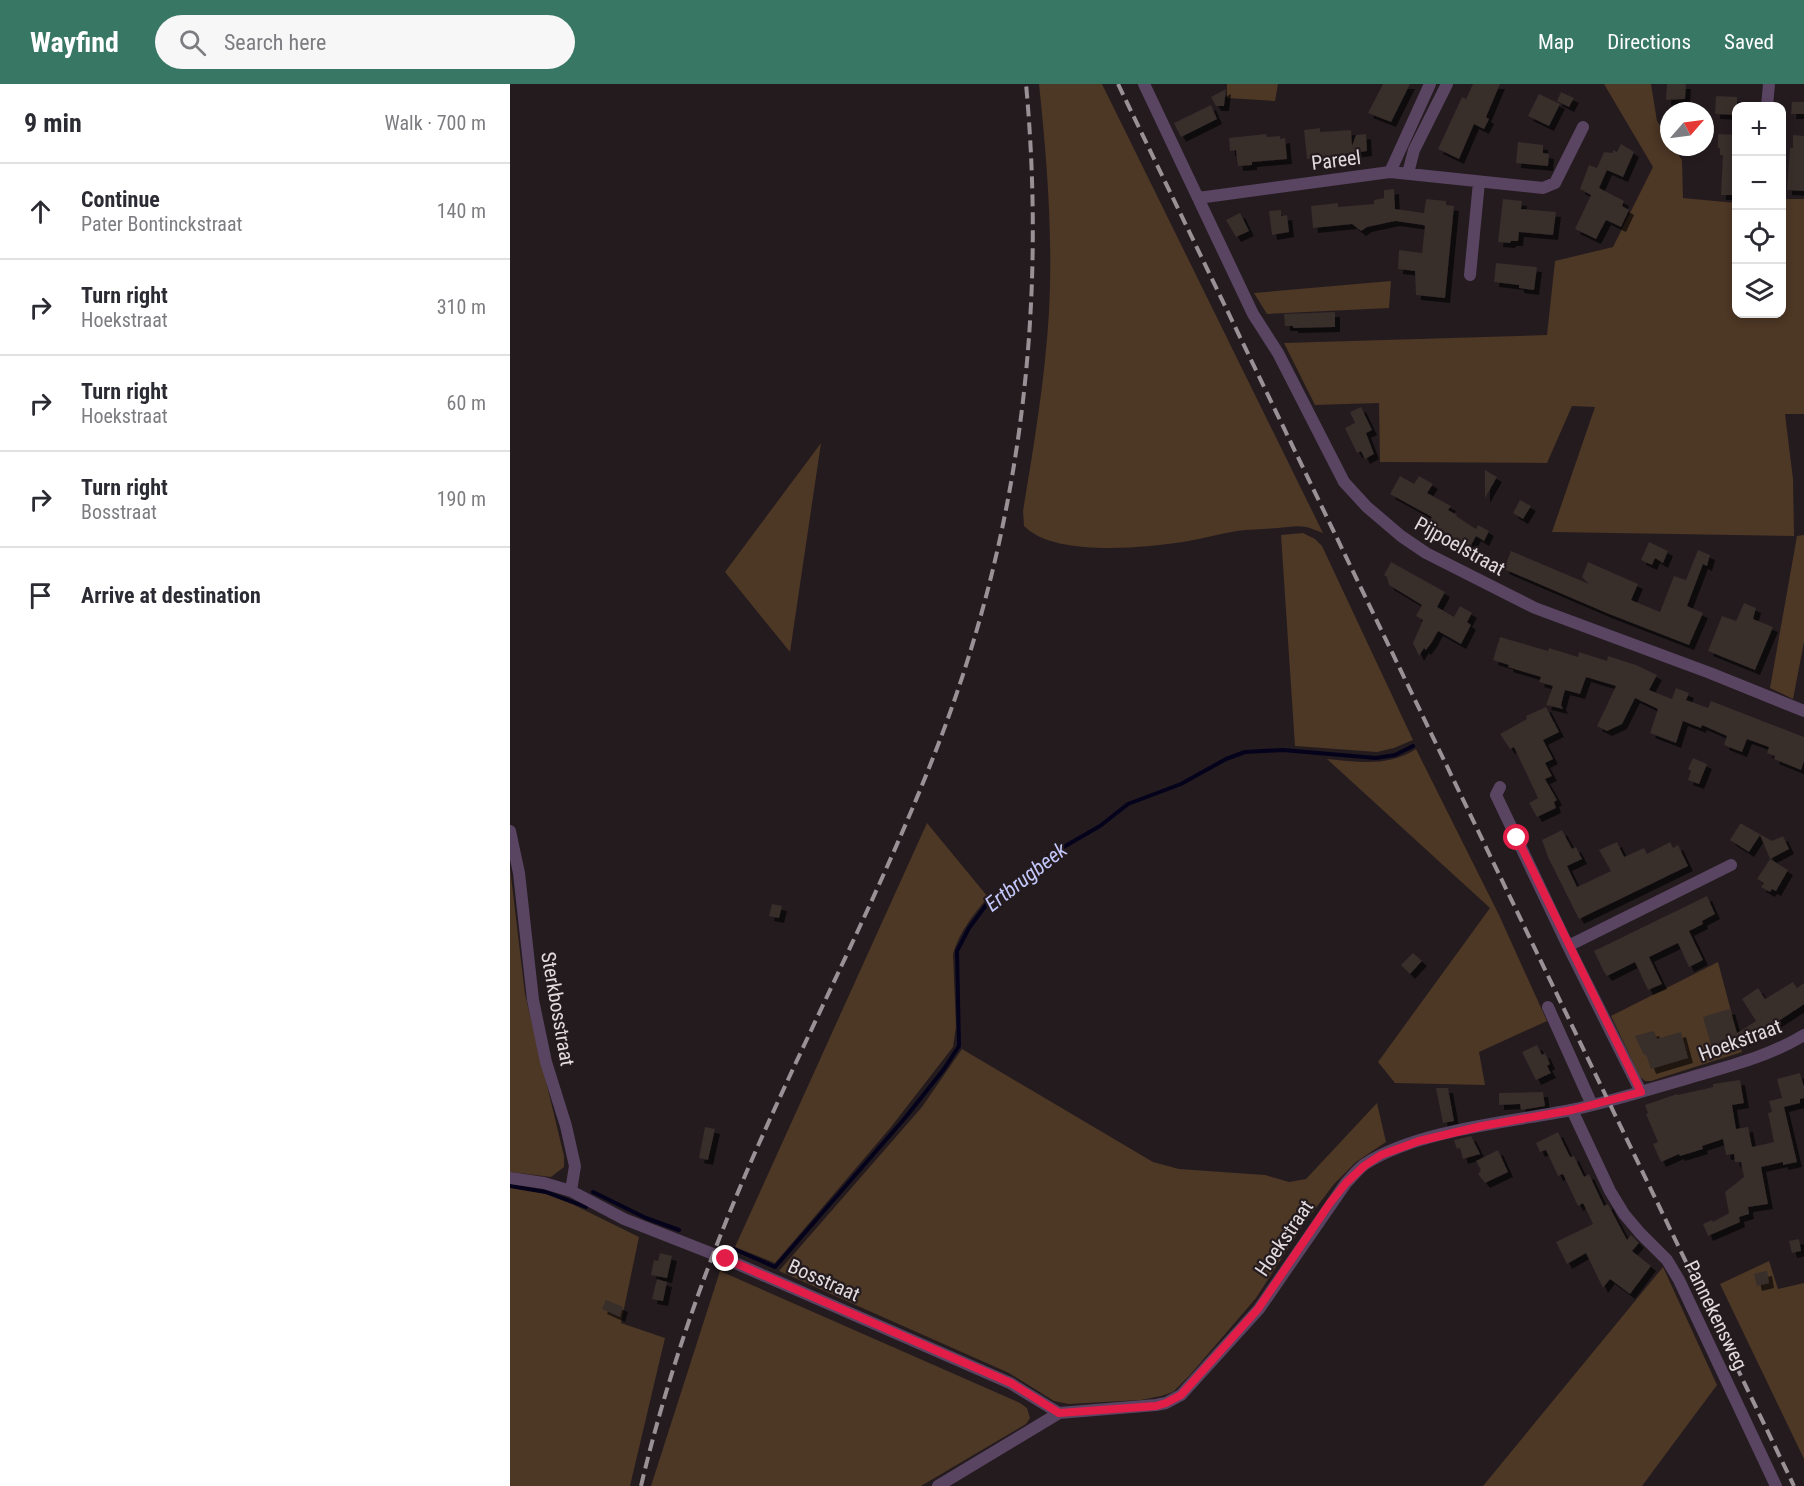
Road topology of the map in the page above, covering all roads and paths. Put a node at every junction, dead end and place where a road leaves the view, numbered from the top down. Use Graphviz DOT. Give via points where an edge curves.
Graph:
graph roads {
  1 [pos="1144,84"];
  2 [pos="1430,84"];
  3 [pos="1447,84"];
  4 [pos="1768,84"];
  5 [pos="1767,102"];
  6 [pos="1583,127"];
  7 [pos="1390,172"];
  8 [pos="1408,173"];
  9 [pos="1479,182"];
  10 [pos="1198,198"];
  11 [pos="1470,274"];
  12 [pos="1804,711"];
  13 [pos="1500,786"];
  14 [pos="510,831"];
  15 [pos="1731,865"];
  16 [pos="1568,946"];
  17 [pos="1548,1007"];
  18 [pos="1804,1035"];
  19 [pos="1641,1092"];
  20 [pos="1592,1105"];
  21 [pos="1572,1110"];
  22 [pos="510,1178"];
  23 [pos="571,1191"];
  24 [pos="1059,1413"];
  25 [pos="938,1486"];
  26 [pos="1776,1486"];
  1 -- 10 [label="street, Pijpoelstraat"];
  2 -- 7 [label="street"];
  3 -- 8 [label="street" via="1414,150"];
  4 -- 5 [label="street"];
  6 -- 9 [label="street, Pareel" via="1555,183 1543,188"];
  7 -- 8 [label="street, Pareel"];
  7 -- 10 [label="street, Pareel"];
  8 -- 9 [label="street, Pareel"];
  9 -- 11 [label="street"];
  10 -- 12 [label="street, Pijpoelstraat" via="1253,314 1283,362 1344,482 1366,507 1426,554 1535,608"];
  13 -- 16 [label="street" via="1496,795"];
  14 -- 23 [label="street, Sterkbosstraat" via="519,873 533,1000 575,1166"];
  15 -- 16 [label="street"];
  16 -- 19 [label="street"];
  17 -- 20 [label="street"];
  18 -- 19 [label="street, Hoekstraat" via="1771,1053"];
  19 -- 20 [label="street, Hoekstraat"];
  20 -- 21 [label="street, Hoekstraat"];
  21 -- 24 [label="street, Hoekstraat" via="1482,1126 1381,1155 1346,1183 1258,1309 1181,1395 1156,1406"];
  21 -- 26 [label="street, Pannekensweg" via="1624,1214 1668,1260 1679,1280"];
  22 -- 23 [label="street, Bosstraat"];
  23 -- 24 [label="street, Bosstraat" via="624,1219 1011,1383"];
  24 -- 25 [label="street"];
}
